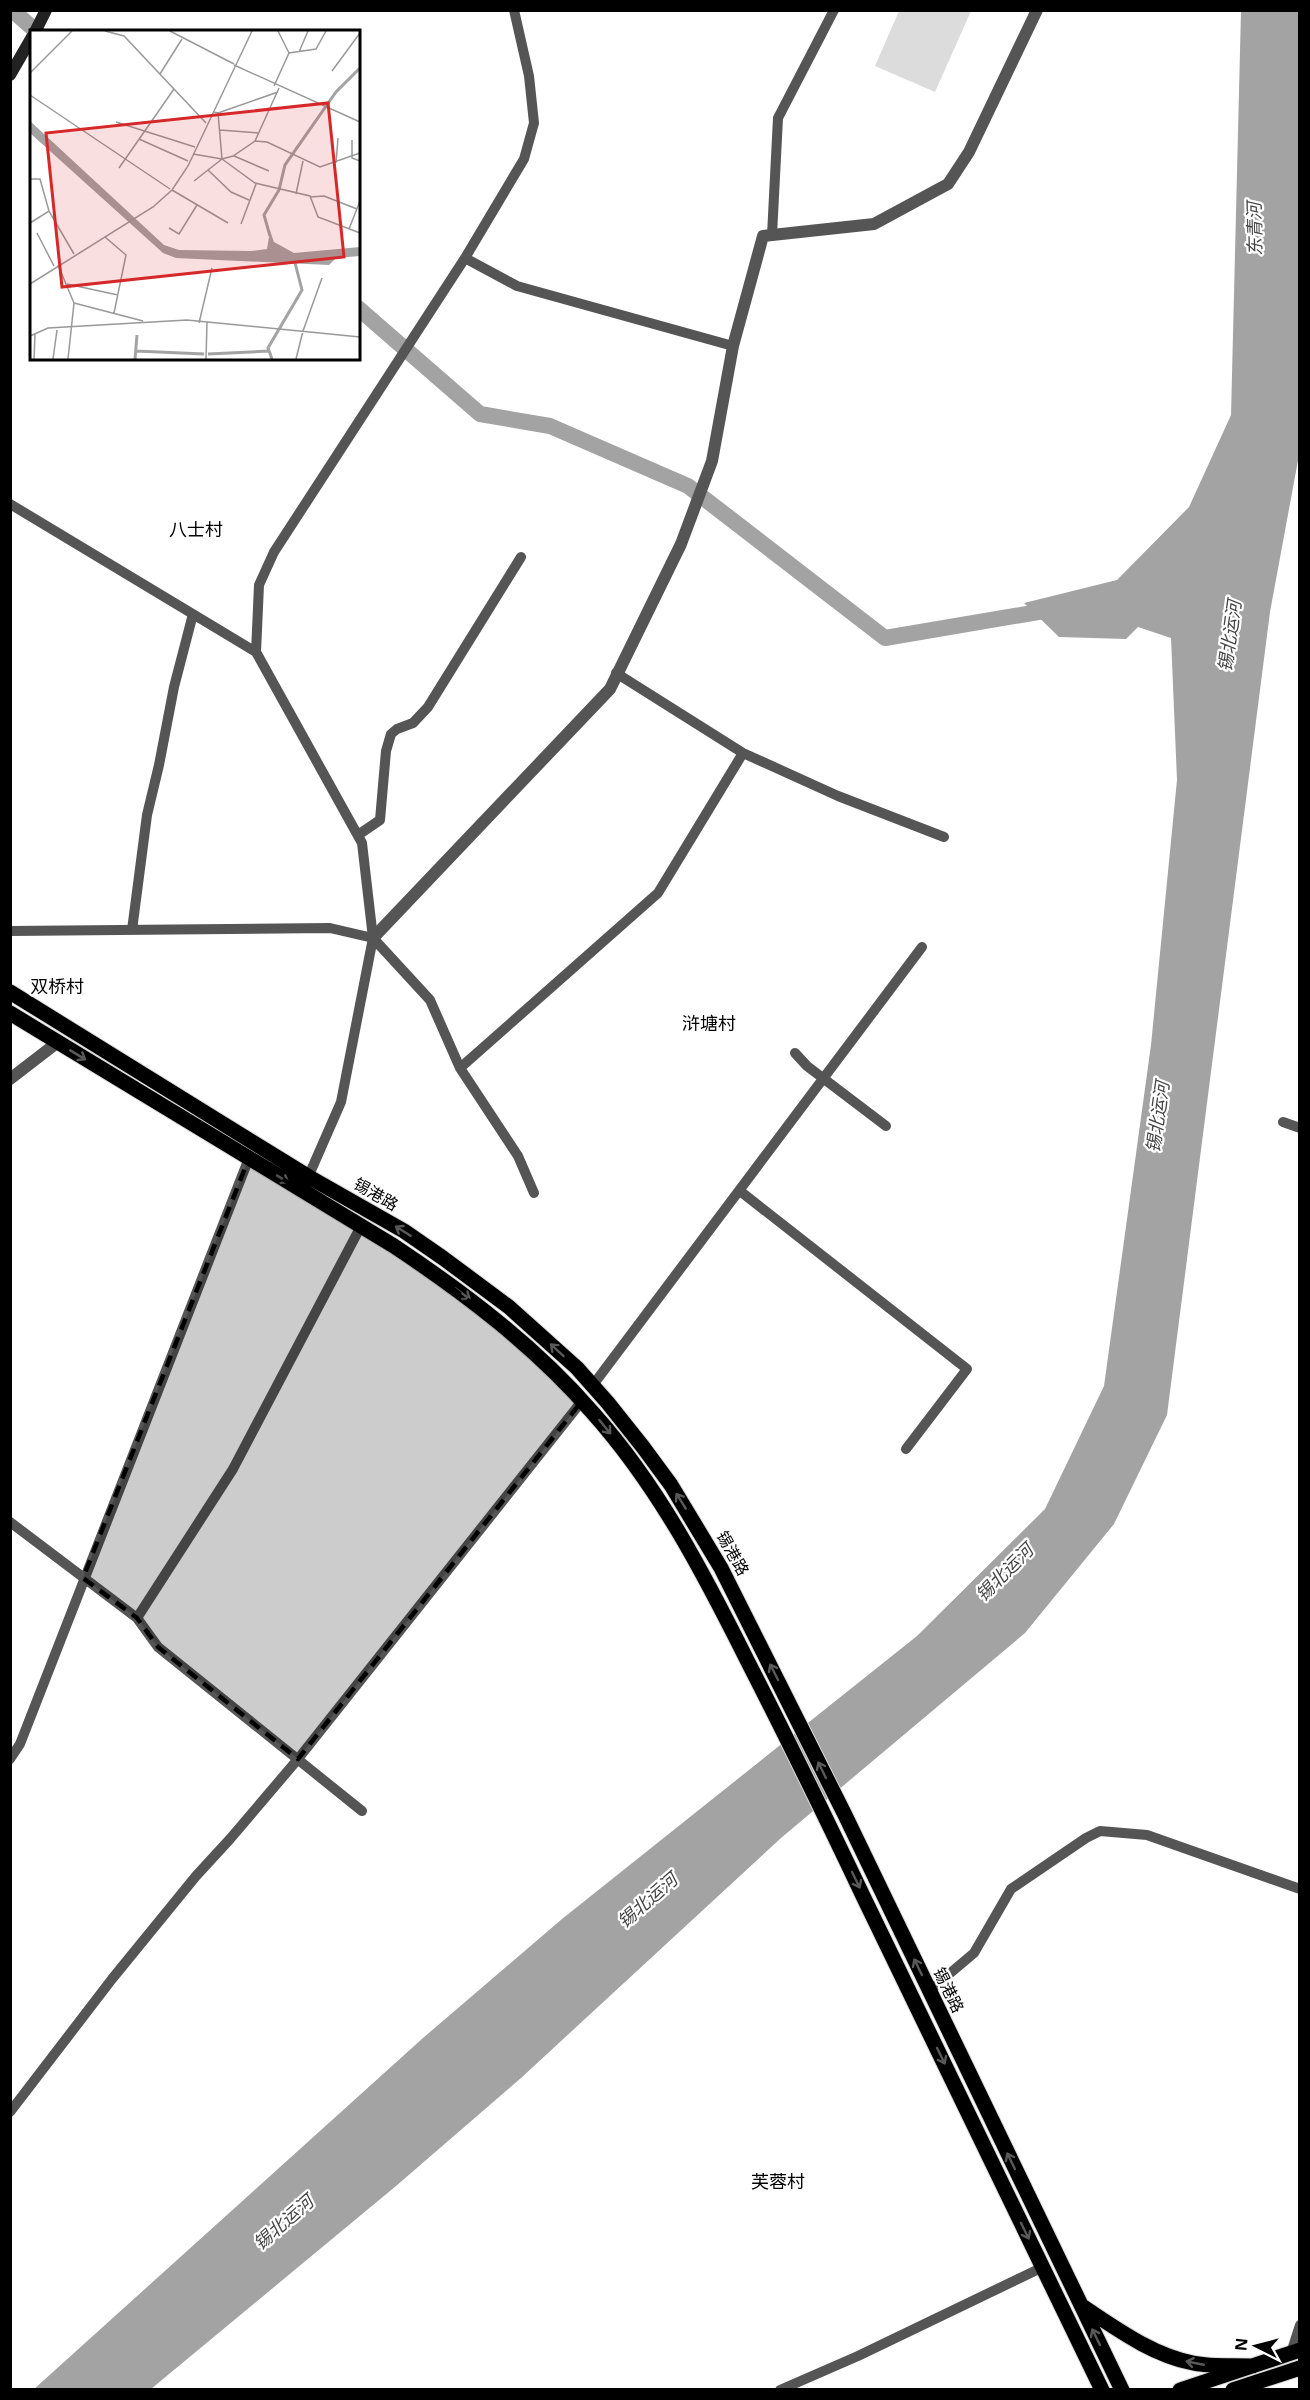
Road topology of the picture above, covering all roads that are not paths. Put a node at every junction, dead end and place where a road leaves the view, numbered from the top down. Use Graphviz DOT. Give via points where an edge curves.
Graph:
graph roads {
  1 [pos="46,10"];
  2 [pos="514,10"];
  3 [pos="834,10"];
  4 [pos="1037,10"];
  5 [pos="36,30"];
  6 [pos="29,42"];
  7 [pos="10,75"];
  8 [pos="772,235"];
  9 [pos="465,258"];
  10 [pos="733,346"];
  11 [pos="10,504"];
  12 [pos="521,557"];
  13 [pos="193,614"];
  14 [pos="256,652"];
  15 [pos="616,673"];
  16 [pos="743,753"];
  17 [pos="358,835"];
  18 [pos="944,837"];
  19 [pos="132,930"];
  20 [pos="10,931"];
  21 [pos="373,938"];
  22 [pos="922,947"];
  23 [pos="10,992"];
  24 [pos="10,1013"];
  25 [pos="58,1042"];
  26 [pos="795,1053"];
  27 [pos="460,1068"];
  28 [pos="10,1079"];
  29 [pos="824,1080"];
  30 [pos="1283,1122"];
  31 [pos="886,1126"];
  32 [pos="1299,1128"];
  33 [pos="249,1158"];
  34 [pos="309,1176"];
  35 [pos="301,1190"];
  36 [pos="740,1191"];
  37 [pos="534,1193"];
  38 [pos="361,1226"];
  39 [pos="592,1385"];
  40 [pos="582,1401"];
  41 [pos="906,1449"];
  42 [pos="10,1522"];
  43 [pos="83,1578"];
  44 [pos="137,1618"];
  45 [pos="10,1759"];
  46 [pos="298,1759"];
  47 [pos="362,1811"];
  48 [pos="1299,1889"];
  49 [pos="930,1991"];
  50 [pos="10,2112"];
  51 [pos="1043,2267"];
  52 [pos="1081,2305"];
  53 [pos="1299,2325"];
  54 [pos="1295,2352"];
  55 [pos="1253,2366"];
  56 [pos="1299,2368"];
  57 [pos="1251,2386"];
  58 [pos="780,2390"];
  59 [pos="1102,2390"];
  60 [pos="1122,2390"];
  61 [pos="1180,2390"];
  62 [pos="1233,2390"];
  1 -- 5 [label="main road"];
  2 -- 9 [label="street" via="529,76 534,123 524,159"];
  3 -- 8 [label="street" via="777,118"];
  4 -- 8 [label="street" via="969,152 948,184 874,224"];
  6 -- 7 [label="main road"];
  8 -- 10 [label="street" via="763,236"];
  9 -- 10 [label="street" via="517,286"];
  9 -- 14 [label="street" via="274,552 259,585"];
  10 -- 15 [label="street" via="712,462 681,544"];
  11 -- 13 [label="street"];
  12 -- 17 [label="street" via="428,707 413,723 391,734 380,820"];
  13 -- 14 [label="street"];
  13 -- 19 [label="street" via="147,815"];
  14 -- 17 [label="street"];
  15 -- 16 [label="street"];
  15 -- 21 [label="street" via="610,689"];
  16 -- 18 [label="street" via="838,796"];
  16 -- 27 [label="street" via="658,893"];
  17 -- 21 [label="street"];
  19 -- 20 [label="street"];
  19 -- 21 [label="street" via="330,928"];
  21 -- 27 [label="street" via="430,1000"];
  21 -- 34 [label="street" via="341,1102"];
  22 -- 29 [label="street"];
  23 -- 34 [label="main road, 锡港路"];
  24 -- 25 [label="main road"];
  25 -- 28 [label="street"];
  25 -- 33 [label="main road, one-way"];
  26 -- 29 [label="street"];
  27 -- 37 [label="street" via="518,1156"];
  29 -- 31 [label="street"];
  29 -- 36 [label="street"];
  30 -- 32 [label="street"];
  33 -- 35 [label="main road, one-way"];
  33 -- 43 [label="street"];
  34 -- 35 [label="street"];
  39 -- 34 [label="main road, 锡港路, one-way" via="525,1321 451,1263"];
  35 -- 38 [label="main road"];
  36 -- 39 [label="street"];
  36 -- 41 [label="street" via="967,1369"];
  38 -- 40 [label="main road, one-way" via="497,1321"];
  38 -- 44 [label="street" via="233,1469"];
  49 -- 39 [label="main road, 锡港路, one-way" via="721,1568 671,1485"];
  40 -- 46 [label="street"];
  40 -- 51 [label="main road, one-way" via="629,1458 705,1577"];
  42 -- 43 [label="street"];
  43 -- 44 [label="street"];
  43 -- 45 [label="street" via="20,1744"];
  44 -- 46 [label="street" via="158,1647"];
  46 -- 47 [label="street"];
  46 -- 50 [label="street" via="196,1876"];
  48 -- 49 [label="street" via="1147,1835 1100,1831 1011,1889 974,1953"];
  52 -- 49 [label="main road, 锡港路, one-way"];
  51 -- 58 [label="street"];
  51 -- 59 [label="main road"];
  55 -- 52 [label="main road, one-way" via="1193,2363 1160,2354"];
  60 -- 52 [label="main road, 锡港路, one-way"];
  53 -- 54 [label="street"];
  54 -- 55 [label="main road"];
  55 -- 61 [label="main road"];
  56 -- 57 [label="main road"];
  57 -- 62 [label="main road"];
}
